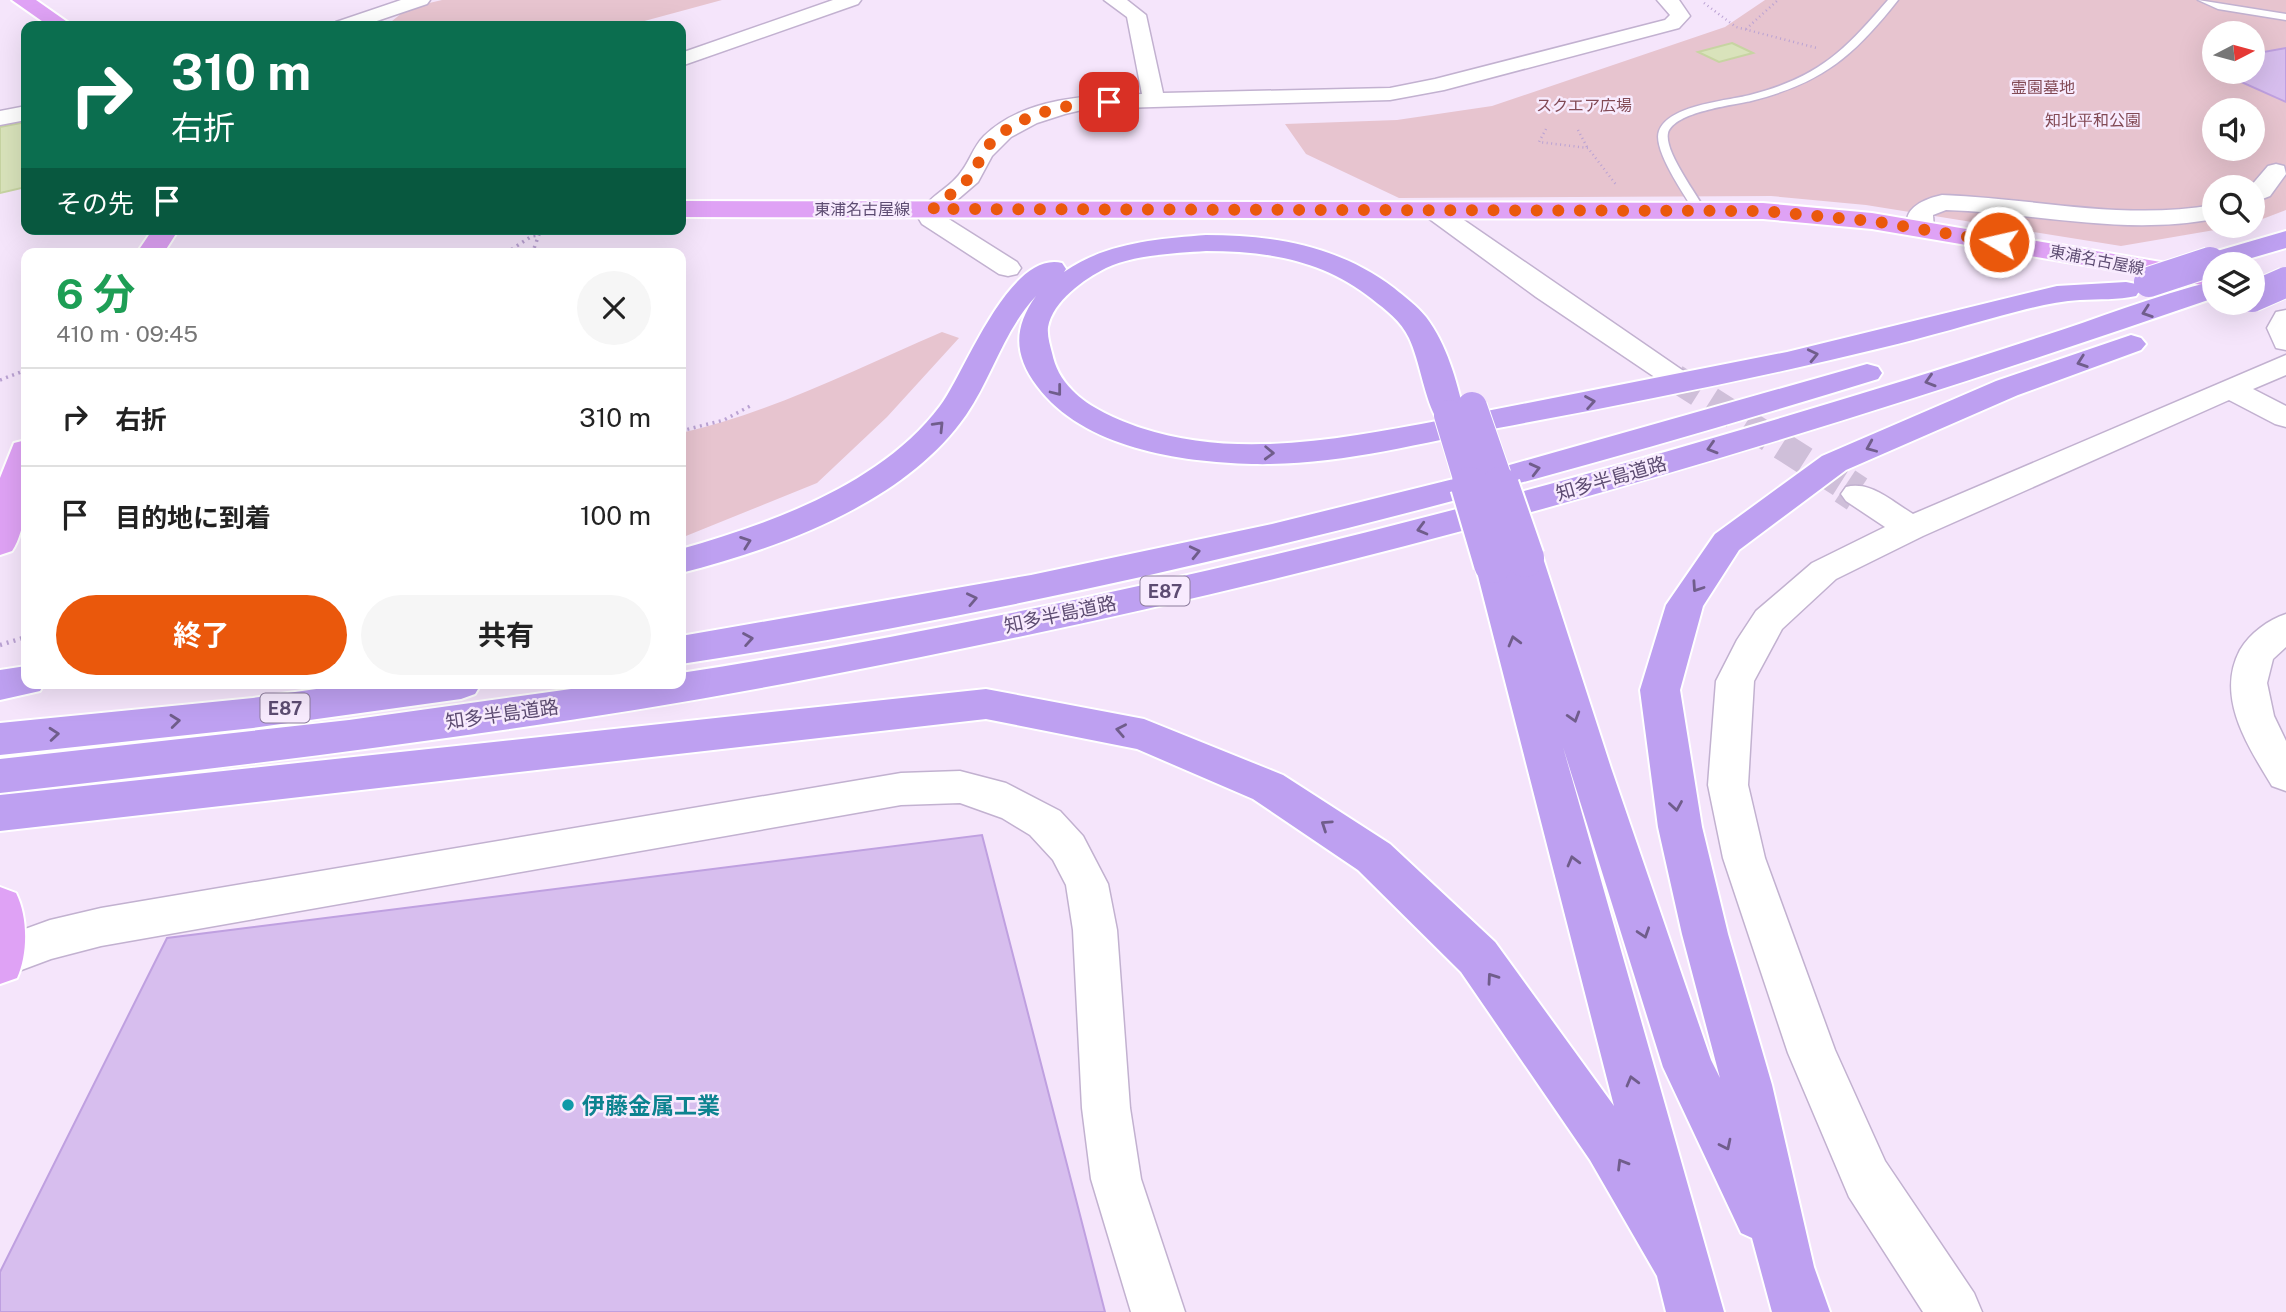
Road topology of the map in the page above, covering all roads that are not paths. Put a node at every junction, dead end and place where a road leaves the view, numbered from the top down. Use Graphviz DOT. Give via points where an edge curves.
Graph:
graph roads {
  1 [pos="22,0"];
  2 [pos="420,0"];
  3 [pos="850,0"];
  4 [pos="1114,0"];
  5 [pos="1667,0"];
  6 [pos="1893,0"];
  7 [pos="2203,0"];
  8 [pos="382,5"];
  9 [pos="2286,18"];
  10 [pos="55,21"];
  11 [pos="352,21"];
  12 [pos="686,58"];
  13 [pos="1154,101"];
  14 [pos="21,114"];
  15 [pos="0,118"];
  16 [pos="2276,171"];
  17 [pos="2265,185"];
  18 [pos="686,209"];
  19 [pos="933,209"];
  20 [pos="1433,210"];
  21 [pos="1699,210"];
  22 [pos="2202,214"];
  23 [pos="1922,229"];
  24 [pos="2286,239"];
  25 [pos="2265,253"];
  26 [pos="1008,268"];
  27 [pos="2202,282"];
  28 [pos="2202,285"];
  29 [pos="2137,286"];
  30 [pos="2202,291"];
  31 [pos="2202,292"];
  32 [pos="2286,318"];
  33 [pos="2286,342"];
  34 [pos="2286,364"];
  35 [pos="1675,378"];
  36 [pos="2230,389"];
  37 [pos="1460,409"];
  38 [pos="2286,418"];
  39 [pos="21,465"];
  40 [pos="1857,494"];
  41 [pos="1911,528"];
  42 [pos="0,543"];
  43 [pos="686,560"];
  44 [pos="1509,561"];
  45 [pos="2286,627"];
  46 [pos="686,649"];
  47 [pos="21,682"];
  48 [pos="0,685"];
  49 [pos="686,685"];
  50 [pos="422,689"];
  51 [pos="665,689"];
  52 [pos="0,739"];
  53 [pos="2286,775"];
  54 [pos="0,776"];
  55 [pos="84,786"];
  56 [pos="0,813"];
  57 [pos="0,907"];
  58 [pos="0,960"];
  59 [pos="1682,1265"];
  60 [pos="1786,1267"];
  61 [pos="1158,1312"];
  62 [pos="1695,1312"];
  63 [pos="1801,1312"];
  64 [pos="1955,1312"];
  1 -- 10 [label="main road"];
  2 -- 8 [label="street"];
  3 -- 12 [label="street"];
  4 -- 13 [label="street" via="1136,15"];
  5 -- 13 [label="street" via="1680,16 1672,23 1408,91"];
  6 -- 21 [label="lane" via="1843,55 1795,83 1691,111 1665,127 1662,137 1667,153"];
  7 -- 9 [label="lane"];
  8 -- 11 [label="street"];
  13 -- 19 [label="street" via="1086,102 1043,112 1006,129 980,154 972,176"];
  14 -- 15 [label="street"];
  16 -- 17 [label="street"];
  18 -- 19 [label="main road, 東浦名古屋線"];
  19 -- 20 [label="main road, 東浦名古屋線"];
  19 -- 26 [label="street" via="931,219"];
  20 -- 21 [label="main road, 東浦名古屋線"];
  20 -- 35 [label="street"];
  21 -- 23 [label="main road, 東浦名古屋線" via="1763,211"];
  22 -- 23 [label="street" via="2106,219 1942,202 1921,212"];
  23 -- 27 [label="main road, 東浦名古屋線"];
  24 -- 25 [label="highway, 知多半島道路 / E87"];
  28 -- 29 [label="highway, 知多半島道路 / E87, bridge"];
  37 -- 29 [label="highway, one-way" via="1414,322 1382,292 1345,268 1303,253 1230,242 1178,243 1100,261 1055,290 1032,330 1037,364 1062,399 1086,416 1124,434 1170,445 1284,453 1400,437 1672,387 2059,294"];
  46 -- 29 [label="highway, 知多半島道路 / E87, one-way" via="912,611 1321,523 1699,423"];
  30 -- 49 [label="highway, 知多半島道路 / E87, one-way" via="2114,324 1558,494 1156,594 921,644"];
  31 -- 60 [label="highway, one-way" via="2007,388 1834,463 1727,541 1685,605 1660,690 1671,772 1680,827 1747,1085"];
  32 -- 33 [label="street" via="2281,328"];
  34 -- 36 [label="street"];
  36 -- 38 [label="street"];
  36 -- 41 [label="street"];
  43 -- 37 [label="highway, one-way" via="744,544 828,507 904,461 951,413 1007,312 1045,273 1077,255 1143,234 1197,228 1255,231 1300,240 1369,267 1437,324 1450,347"];
  37 -- 44 [label="highway, bridge"];
  39 -- 42 [label="main road"];
  40 -- 41 [label="street"];
  41 -- 64 [label="street" via="1824,571 1769,620 1735,681 1728,785 1744,859 1817,1065 1867,1179"];
  59 -- 44 [label="highway, one-way"];
  44 -- 60 [label="highway, one-way" via="1590,768 1688,1067"];
  45 -- 53 [label="street" via="2258,652 2248,671 2259,724"];
  47 -- 48 [label="highway"];
  52 -- 50 [label="highway, 知多半島道路 / E87, one-way"];
  51 -- 55 [label="highway, 知多半島道路 / E87, one-way" via="250,748"];
  54 -- 55 [label="highway, 知多半島道路 / E87"];
  55 -- 56 [label="highway"];
  59 -- 55 [label="highway, one-way" via="1608,1142 1478,957 1374,857 1268,787 1144,734 986,704 567,748"];
  57 -- 58 [label="main road"];
  58 -- 61 [label="street" via="101,927 901,789 960,787 992,795 1045,823 1068,848 1087,884 1116,1179"];
  59 -- 62 [label="highway"];
  60 -- 63 [label="highway"];
}
